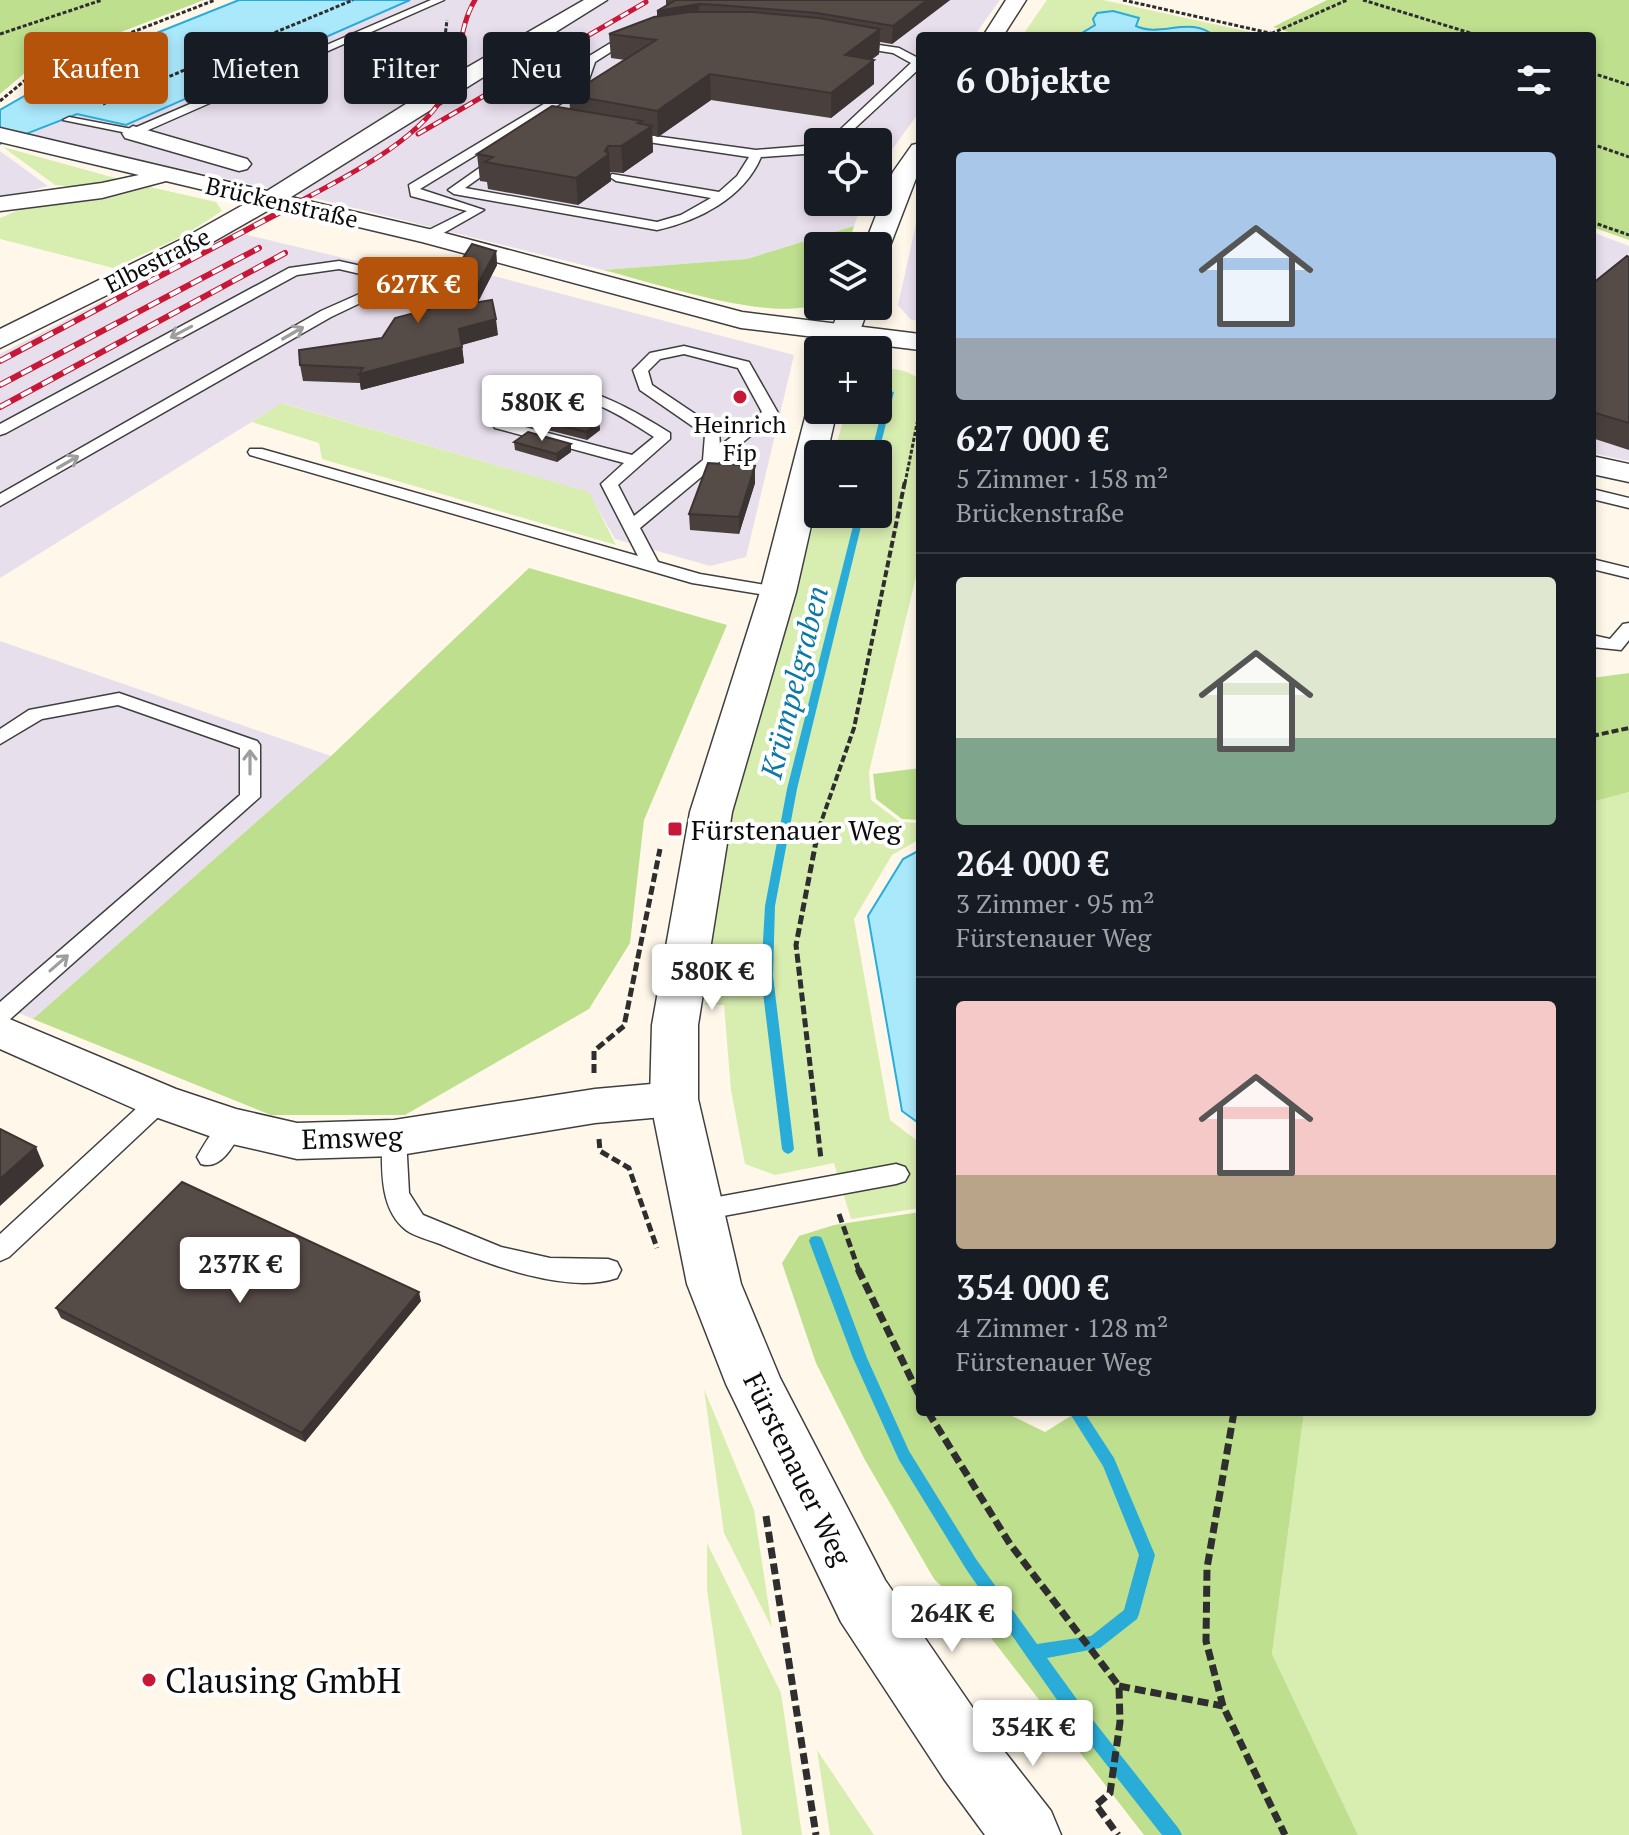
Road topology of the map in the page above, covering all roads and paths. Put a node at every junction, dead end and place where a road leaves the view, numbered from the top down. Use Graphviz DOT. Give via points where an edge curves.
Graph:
graph roads {
  1 [pos="102,0"];
  2 [pos="215,0"];
  3 [pos="353,0"];
  4 [pos="439,0"];
  5 [pos="598,0"];
  6 [pos="1016,0"];
  7 [pos="1123,0"];
  8 [pos="1347,0"];
  9 [pos="1363,0"];
  10 [pos="1379,0"];
  11 [pos="1374,3"];
  12 [pos="453,12"];
  13 [pos="445,32"];
  14 [pos="996,32"];
  15 [pos="1267,32"];
  16 [pos="1274,32"];
  17 [pos="1467,32"];
  18 [pos="0,34"];
  19 [pos="648,35"];
  20 [pos="838,46"];
  21 [pos="916,61"];
  22 [pos="916,64"];
  23 [pos="1596,74"];
  24 [pos="467,77"];
  25 [pos="1629,85"];
  26 [pos="0,101"];
  27 [pos="422,104"];
  28 [pos="92,108"];
  29 [pos="69,120"];
  30 [pos="527,120"];
  31 [pos="541,122"];
  32 [pos="849,128"];
  33 [pos="133,133"];
  34 [pos="615,134"];
  35 [pos="11,137"];
  36 [pos="1596,145"];
  37 [pos="804,150"];
  38 [pos="475,151"];
  39 [pos="756,154"];
  40 [pos="916,156"];
  41 [pos="1629,157"];
  42 [pos="163,174"];
  43 [pos="616,177"];
  44 [pos="270,182"];
  45 [pos="719,196"];
  46 [pos="497,199"];
  47 [pos="0,204"];
  48 [pos="478,210"];
  49 [pos="1596,223"];
  50 [pos="882,232"];
  51 [pos="1629,235"];
  52 [pos="428,236"];
  53 [pos="813,336"];
  54 [pos="0,340"];
  55 [pos="892,342"];
  56 [pos="916,342"];
  57 [pos="819,424"];
  58 [pos="916,428"];
  59 [pos="0,430"];
  60 [pos="256,452"];
  61 [pos="711,460"];
  62 [pos="635,461"];
  63 [pos="1596,466"];
  64 [pos="1629,473"];
  65 [pos="1596,495"];
  66 [pos="0,501"];
  67 [pos="1629,503"];
  68 [pos="631,527"];
  69 [pos="651,565"];
  70 [pos="1596,565"];
  71 [pos="1629,573"];
  72 [pos="778,592"];
  73 [pos="1629,628"];
  74 [pos="1596,642"];
  75 [pos="1629,728"];
  76 [pos="1596,735"];
  77 [pos="0,738"];
  78 [pos="0,1015"];
  79 [pos="624,1026"];
  80 [pos="0,1031"];
  81 [pos="674,1099"];
  82 [pos="160,1101"];
  83 [pos="595,1106"];
  84 [pos="394,1138"];
  85 [pos="896,1174"];
  86 [pos="828,1187"];
  87 [pos="696,1211"];
  88 [pos="0,1250"];
  89 [pos="661,1258"];
  90 [pos="608,1270"];
  91 [pos="916,1389"];
  92 [pos="930,1416"];
  93 [pos="1233,1416"];
  94 [pos="765,1508"];
  95 [pos="1119,1686"];
  96 [pos="1223,1706"];
  97 [pos="816,1835"];
  98 [pos="1027,1835"];
  99 [pos="1118,1835"];
  100 [pos="1285,1835"];
  1 -- 18 [label="path"];
  2 -- 26 [label="path" via="40,68"];
  3 -- 28 [label="path"];
  4 -- 33 [label="lane"];
  5 -- 24 [label="street, Elbestraße"];
  6 -- 14 [label="street"];
  7 -- 15 [label="path"];
  8 -- 16 [label="path"];
  9 -- 11 [label="path"];
  10 -- 11 [label="path"];
  11 -- 17 [label="path"];
  12 -- 13 [label="path"];
  19 -- 30 [label="lane" via="590,60 582,86"];
  20 -- 21 [label="lane" via="895,51"];
  22 -- 32 [label="lane"];
  23 -- 25 [label="path"];
  27 -- 44 [label="street, Elbestraße" via="302,182"];
  29 -- 33 [label="lane"];
  30 -- 31 [label="lane"];
  30 -- 38 [label="lane"];
  33 -- 44 [label="street"];
  34 -- 39 [label="lane"];
  35 -- 42 [label="street, Brückenstraße"];
  36 -- 41 [label="path"];
  37 -- 39 [label="lane"];
  38 -- 46 [label="lane" via="503,156 454,190"];
  38 -- 48 [label="lane" via="413,188 415,193"];
  39 -- 45 [label="lane" via="752,169"];
  40 -- 50 [label="street"];
  42 -- 44 [label="street, Brückenstraße"];
  42 -- 47 [label="street" via="108,192 41,195"];
  43 -- 45 [label="lane"];
  44 -- 52 [label="street, Brückenstraße"];
  44 -- 54 [label="street, Elbestraße" via="195,242"];
  45 -- 46 [label="lane" via="685,220 657,226"];
  46 -- 48 [label="lane"];
  48 -- 52 [label="lane"];
  49 -- 51 [label="path"];
  52 -- 53 [label="street, Brückenstraße"];
  55 -- 56 [label="street"];
  57 -- 72 [label="street, Fürstenauer Weg"];
  58 -- 86 [label="path" via="854,728 820,822 796,945 817,1145"];
  66 -- 59 [label="lane, one-way" via="326,314 391,285 388,276 339,265 294,271"];
  60 -- 69 [label="lane"];
  61 -- 61 [label="lane" via="770,413 744,365 684,350 655,356 640,370 645,387 713,433"];
  61 -- 68 [label="lane"];
  62 -- 62 [label="lane" via="500,425 494,414 526,392 554,388 609,402 664,436"];
  62 -- 68 [label="lane" via="609,484"];
  63 -- 64 [label="street"];
  65 -- 67 [label="lane"];
  68 -- 69 [label="lane"];
  69 -- 72 [label="lane"];
  70 -- 71 [label="lane"];
  72 -- 81 [label="street, Fürstenauer Weg" via="711,812 675,1025"];
  73 -- 74 [label="lane" via="1614,646"];
  75 -- 76 [label="path"];
  78 -- 77 [label="lane, one-way" via="250,797 250,745 119,699 36,714"];
  79 -- 83 [label="path" via="594,1051"];
  80 -- 82 [label="street, Emsweg"];
  81 -- 83 [label="street, Emsweg"];
  81 -- 87 [label="street, Fürstenauer Weg"];
  82 -- 84 [label="street, Emsweg" via="221,1142"];
  82 -- 88 [label="lane"];
  83 -- 84 [label="street, Emsweg"];
  83 -- 89 [label="path" via="600,1151 629,1168"];
  84 -- 90 [label="lane" via="396,1194 414,1222 497,1257 550,1269"];
  85 -- 86 [label="lane"];
  86 -- 87 [label="lane"];
  86 -- 91 [label="path" via="864,1284"];
  87 -- 98 [label="street, Fürstenauer Weg" via="714,1284 754,1384 863,1601"];
  92 -- 95 [label="path" via="1010,1544"];
  93 -- 96 [label="path" via="1207,1568 1206,1641"];
  94 -- 97 [label="path"];
  95 -- 96 [label="path"];
  95 -- 99 [label="path" via="1120,1722 1110,1793 1096,1805"];
  96 -- 100 [label="path"];
}
